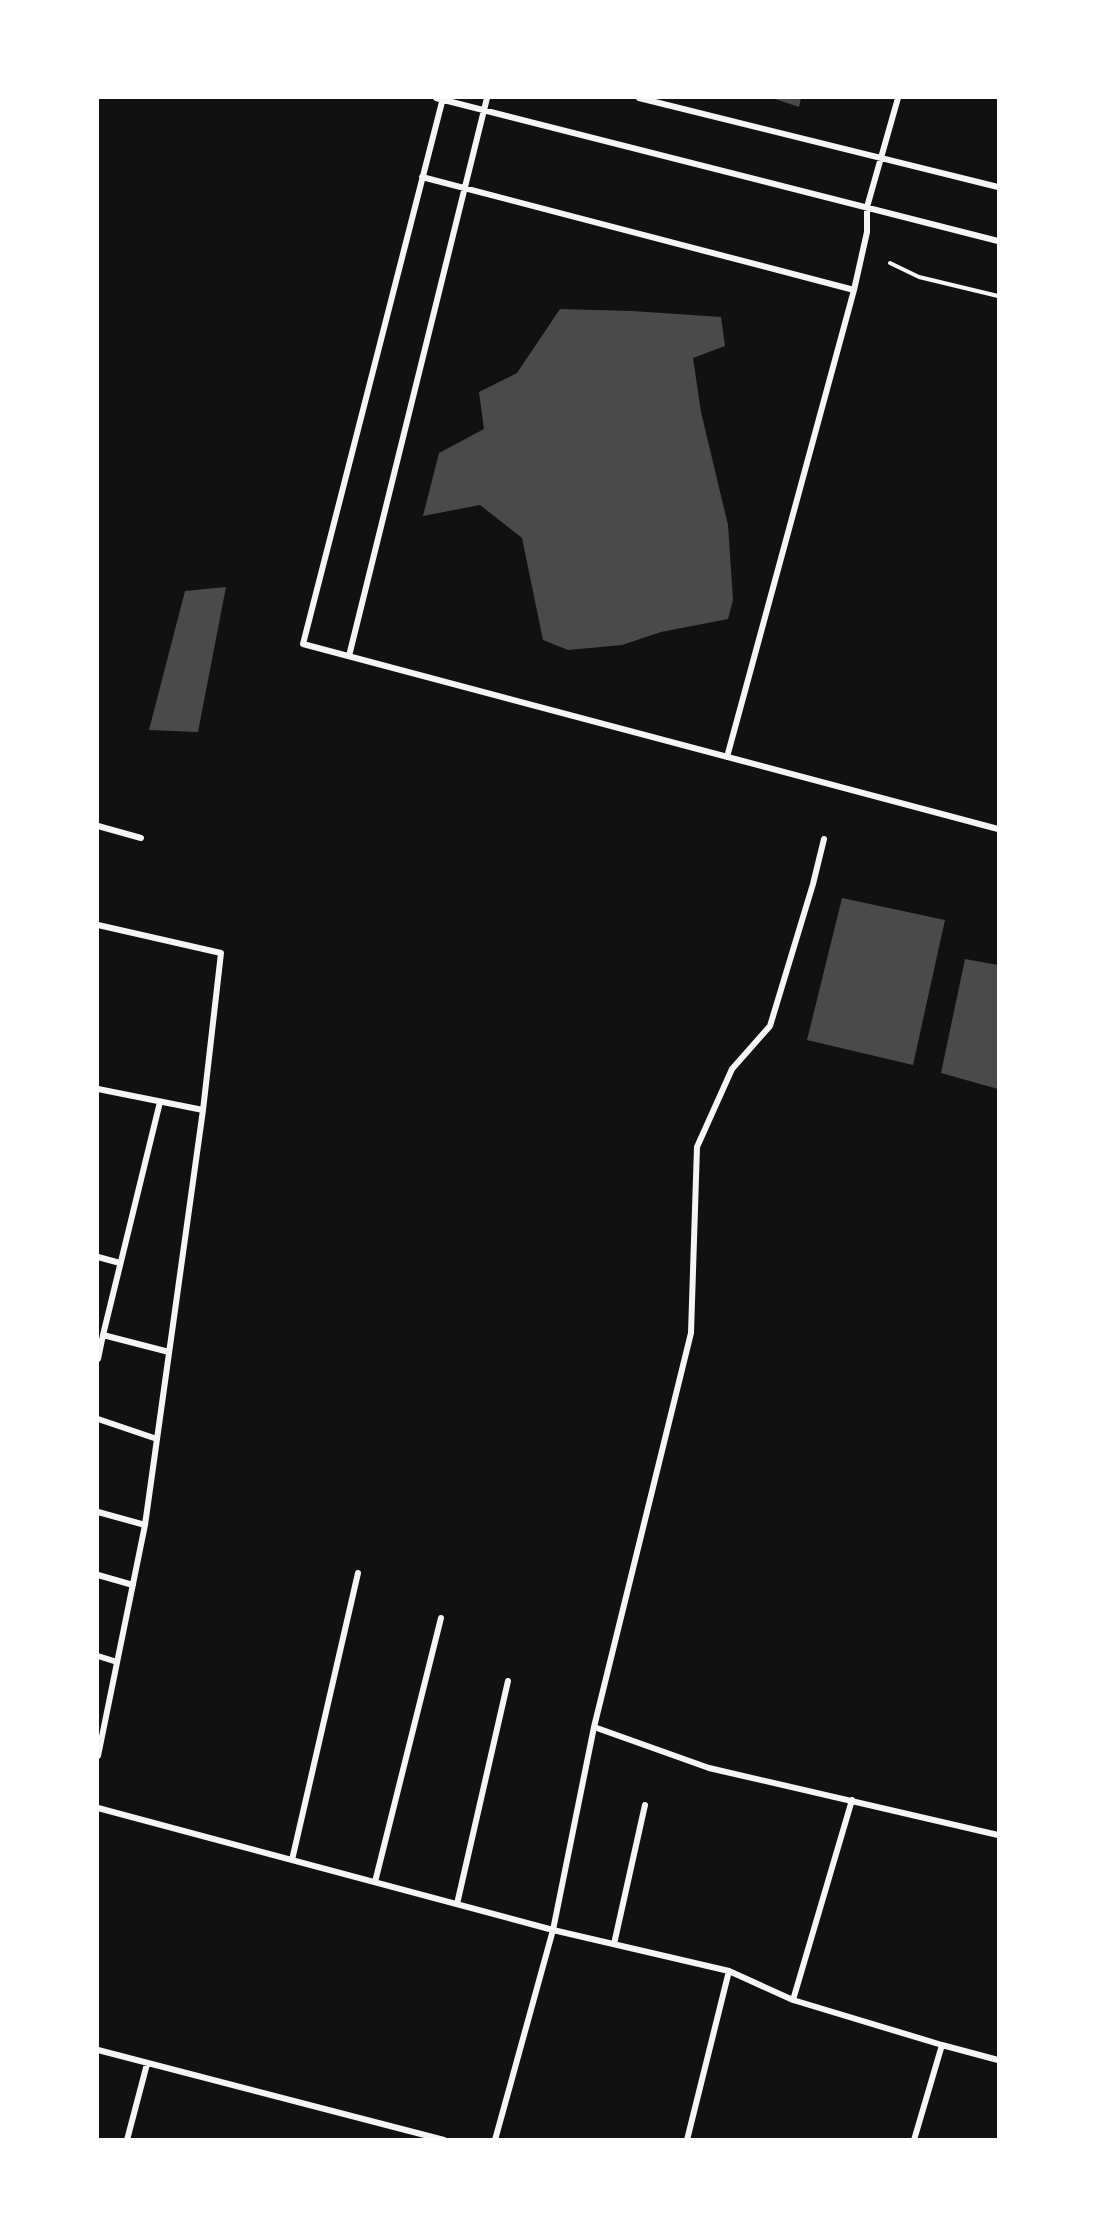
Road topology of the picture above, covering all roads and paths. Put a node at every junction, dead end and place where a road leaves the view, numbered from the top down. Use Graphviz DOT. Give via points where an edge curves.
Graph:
graph roads {
  1 [pos="441,98"];
  2 [pos="486,98"];
  3 [pos="639,98"];
  4 [pos="898,98"];
  5 [pos="484,109"];
  6 [pos="880,157"];
  7 [pos="422,177"];
  8 [pos="464,188"];
  9 [pos="999,188"];
  10 [pos="867,207"];
  11 [pos="999,241"];
  12 [pos="890,263"];
  13 [pos="854,290"];
  14 [pos="999,297"];
  15 [pos="349,656"];
  16 [pos="727,757"];
  17 [pos="98,826"];
  18 [pos="999,829"];
  19 [pos="141,838"];
  20 [pos="824,839"];
  21 [pos="98,925"];
  22 [pos="98,1089"];
  23 [pos="160,1102"];
  24 [pos="203,1110"];
  25 [pos="98,1257"];
  26 [pos="120,1263"];
  27 [pos="103,1335"];
  28 [pos="169,1352"];
  29 [pos="98,1359"];
  30 [pos="98,1419"];
  31 [pos="157,1438"];
  32 [pos="98,1512"];
  33 [pos="145,1525"];
  34 [pos="358,1573"];
  35 [pos="98,1575"];
  36 [pos="133,1585"];
  37 [pos="441,1618"];
  38 [pos="98,1656"];
  39 [pos="117,1662"];
  40 [pos="508,1681"];
  41 [pos="594,1727"];
  42 [pos="98,1756"];
  43 [pos="852,1800"];
  44 [pos="645,1804"];
  45 [pos="98,1808"];
  46 [pos="999,1835"];
  47 [pos="292,1860"];
  48 [pos="375,1882"];
  49 [pos="457,1904"];
  50 [pos="553,1930"];
  51 [pos="614,1944"];
  52 [pos="729,1971"];
  53 [pos="793,2000"];
  54 [pos="942,2045"];
  55 [pos="98,2050"];
  56 [pos="999,2060"];
  57 [pos="147,2064"];
  58 [pos="127,2139"];
  59 [pos="444,2139"];
  60 [pos="495,2139"];
  61 [pos="687,2139"];
  62 [pos="914,2139"];
  1 -- 5 [label="street"];
  1 -- 7 [label="street"];
  2 -- 5 [label="street"];
  3 -- 6 [label="street"];
  4 -- 6 [label="street"];
  5 -- 8 [label="street"];
  5 -- 10 [label="street"];
  6 -- 9 [label="street"];
  6 -- 10 [label="street"];
  7 -- 8 [label="street"];
  7 -- 15 [label="street" via="303,644"];
  8 -- 13 [label="street"];
  8 -- 15 [label="street"];
  10 -- 11 [label="street"];
  10 -- 13 [label="street" via="867,232"];
  12 -- 14 [label="path" via="919,277"];
  13 -- 16 [label="street"];
  15 -- 16 [label="street"];
  16 -- 18 [label="street"];
  17 -- 19 [label="street"];
  20 -- 41 [label="street" via="770,1026 732,1070 697,1147 691,1333"];
  21 -- 24 [label="street" via="220,953"];
  22 -- 23 [label="street"];
  23 -- 24 [label="street"];
  23 -- 26 [label="street"];
  24 -- 28 [label="street"];
  25 -- 26 [label="street"];
  26 -- 27 [label="street"];
  27 -- 28 [label="street"];
  27 -- 29 [label="street"];
  28 -- 31 [label="street"];
  30 -- 31 [label="street"];
  31 -- 33 [label="street"];
  32 -- 33 [label="street"];
  33 -- 36 [label="street"];
  34 -- 47 [label="street"];
  35 -- 36 [label="street"];
  36 -- 39 [label="street"];
  37 -- 48 [label="street"];
  38 -- 39 [label="street"];
  39 -- 42 [label="street"];
  40 -- 49 [label="street"];
  41 -- 43 [label="street" via="709,1768"];
  41 -- 50 [label="street"];
  43 -- 46 [label="street"];
  43 -- 53 [label="street"];
  44 -- 51 [label="street"];
  45 -- 47 [label="street"];
  47 -- 48 [label="street"];
  48 -- 49 [label="street"];
  49 -- 50 [label="street"];
  50 -- 51 [label="street"];
  50 -- 60 [label="street"];
  51 -- 52 [label="street"];
  52 -- 53 [label="street"];
  52 -- 61 [label="street"];
  53 -- 54 [label="street"];
  54 -- 56 [label="street"];
  54 -- 62 [label="street"];
  55 -- 57 [label="street"];
  57 -- 58 [label="street"];
  57 -- 59 [label="street"];
}
